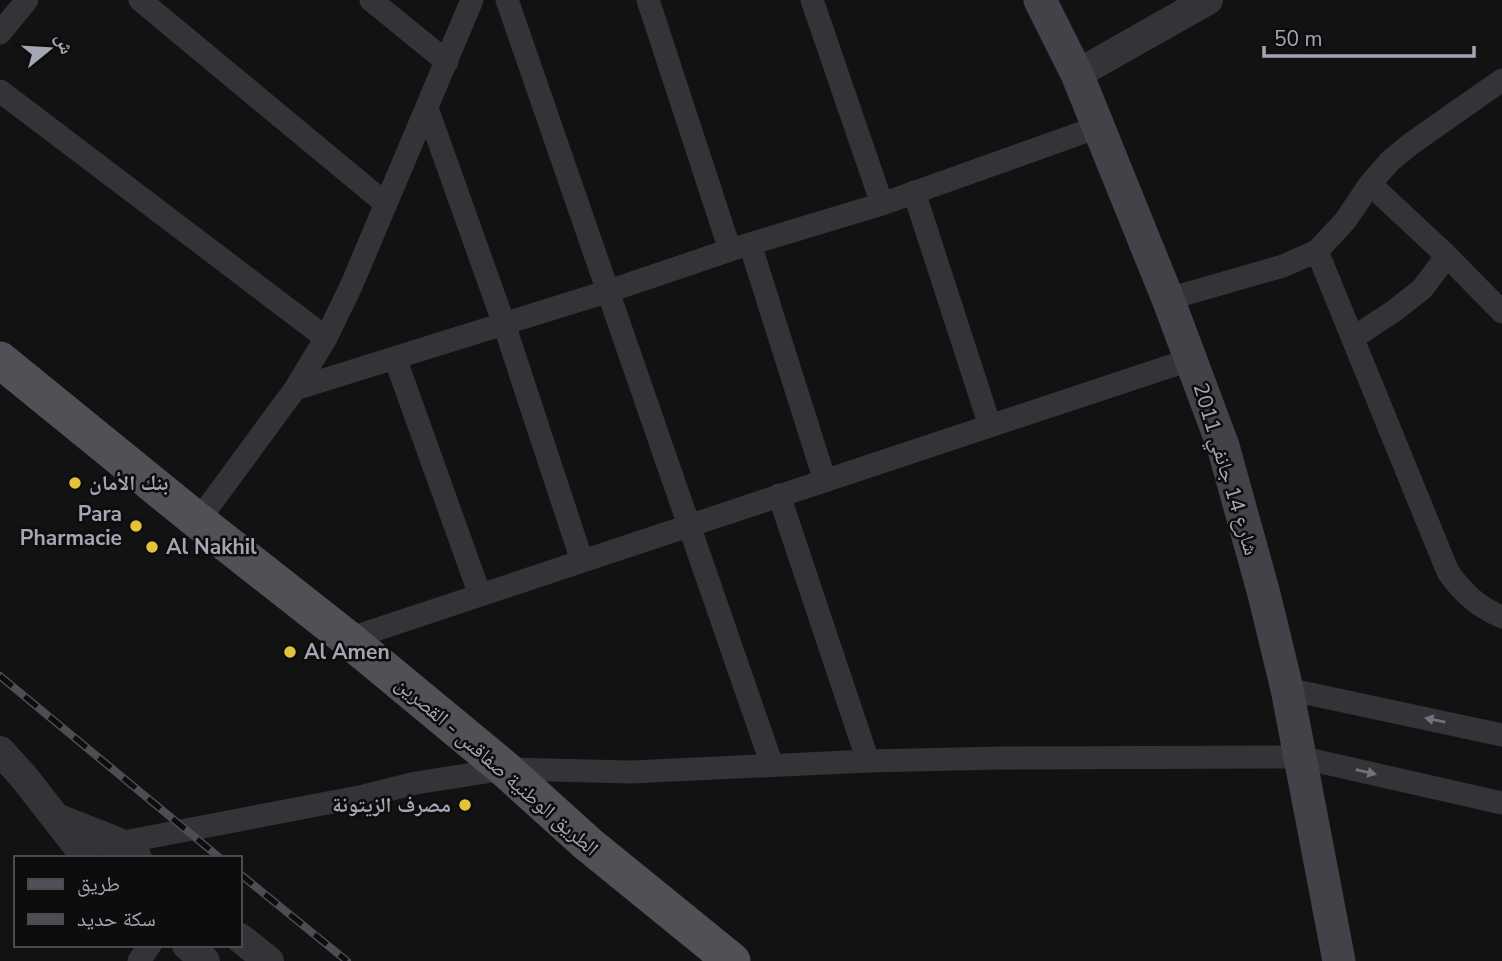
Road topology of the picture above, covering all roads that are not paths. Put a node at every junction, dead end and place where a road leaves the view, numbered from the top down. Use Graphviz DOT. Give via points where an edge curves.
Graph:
graph roads {
  1 [pos="27,0"];
  2 [pos="140,0"];
  3 [pos="371,0"];
  4 [pos="472,0"];
  5 [pos="507,0"];
  6 [pos="648,0"];
  7 [pos="812,0"];
  8 [pos="1040,0"];
  9 [pos="1208,0"];
  10 [pos="0,33"];
  11 [pos="447,61"];
  12 [pos="1077,74"];
  13 [pos="1502,80"];
  14 [pos="0,91"];
  15 [pos="427,108"];
  16 [pos="1098,127"];
  17 [pos="1370,184"];
  18 [pos="914,192"];
  19 [pos="386,204"];
  20 [pos="882,204"];
  21 [pos="740,247"];
  22 [pos="1317,251"];
  23 [pos="1447,256"];
  24 [pos="609,291"];
  25 [pos="1168,299"];
  26 [pos="1502,312"];
  27 [pos="504,324"];
  28 [pos="327,338"];
  29 [pos="1353,338"];
  30 [pos="395,358"];
  31 [pos="1192,359"];
  32 [pos="0,360"];
  33 [pos="295,389"];
  34 [pos="990,426"];
  35 [pos="825,481"];
  36 [pos="779,495"];
  37 [pos="198,521"];
  38 [pos="690,525"];
  39 [pos="582,561"];
  40 [pos="480,595"];
  41 [pos="1502,617"];
  42 [pos="348,639"];
  43 [pos="1287,689"];
  44 [pos="1502,734"];
  45 [pos="0,751"];
  46 [pos="1299,757"];
  47 [pos="868,761"];
  48 [pos="772,765"];
  49 [pos="505,769"];
  50 [pos="12,777"];
  51 [pos="1502,803"];
  52 [pos="56,817"];
  53 [pos="127,850"];
  54 [pos="84,856"];
  55 [pos="242,940"];
  56 [pos="189,947"];
  57 [pos="205,961"];
  58 [pos="269,961"];
  59 [pos="732,961"];
  60 [pos="1339,961"];
  1 -- 10 [label="street"];
  2 -- 19 [label="street"];
  3 -- 11 [label="street"];
  4 -- 11 [label="street"];
  5 -- 24 [label="street"];
  6 -- 21 [label="street"];
  7 -- 20 [label="street"];
  8 -- 12 [label="main road, شارع 14 جانفي 2011"];
  9 -- 12 [label="street"];
  11 -- 15 [label="street"];
  12 -- 16 [label="main road, شارع 14 جانفي 2011"];
  13 -- 17 [label="street" via="1412,143"];
  14 -- 28 [label="street"];
  15 -- 19 [label="street"];
  15 -- 27 [label="street"];
  16 -- 18 [label="street"];
  16 -- 25 [label="main road, شارع 14 جانفي 2011"];
  17 -- 22 [label="street"];
  17 -- 23 [label="street"];
  18 -- 20 [label="street"];
  18 -- 34 [label="street"];
  19 -- 28 [label="street"];
  20 -- 21 [label="street"];
  21 -- 24 [label="street"];
  21 -- 35 [label="street"];
  22 -- 25 [label="street" via="1283,266"];
  22 -- 29 [label="street"];
  23 -- 26 [label="street"];
  23 -- 29 [label="street" via="1422,289"];
  24 -- 27 [label="street"];
  24 -- 38 [label="street"];
  25 -- 31 [label="main road, شارع 14 جانفي 2011"];
  27 -- 30 [label="street"];
  27 -- 39 [label="street"];
  28 -- 33 [label="street"];
  29 -- 41 [label="street" via="1448,572 1472,601"];
  30 -- 33 [label="street"];
  30 -- 40 [label="street"];
  31 -- 34 [label="street"];
  31 -- 43 [label="main road, شارع 14 جانفي 2011" via="1223,446"];
  32 -- 37 [label="main road, الطريق الوطنية صفاقس - القصرين"];
  33 -- 37 [label="street"];
  34 -- 35 [label="street"];
  35 -- 36 [label="street"];
  36 -- 38 [label="street"];
  36 -- 47 [label="street"];
  37 -- 42 [label="main road, الطريق الوطنية صفاقس - القصرين"];
  38 -- 39 [label="street"];
  38 -- 48 [label="street"];
  39 -- 40 [label="street"];
  40 -- 42 [label="street"];
  42 -- 49 [label="main road, الطريق الوطنية صفاقس - القصرين"];
  44 -- 43 [label="street, one-way"];
  43 -- 46 [label="main road, شارع 14 جانفي 2011"];
  45 -- 50 [label="street"];
  46 -- 47 [label="street"];
  46 -- 51 [label="street, one-way"];
  46 -- 60 [label="main road, شارع 14 جانفي 2011"];
  47 -- 48 [label="street"];
  48 -- 49 [label="street" via="631,772"];
  49 -- 53 [label="street" via="416,783"];
  49 -- 59 [label="main road, الطريق الوطنية صفاقس - القصرين" via="588,844"];
  50 -- 52 [label="street"];
  52 -- 53 [label="street"];
  52 -- 54 [label="street"];
  53 -- 54 [label="street"];
  55 -- 58 [label="street"];
  56 -- 57 [label="street"];
}
